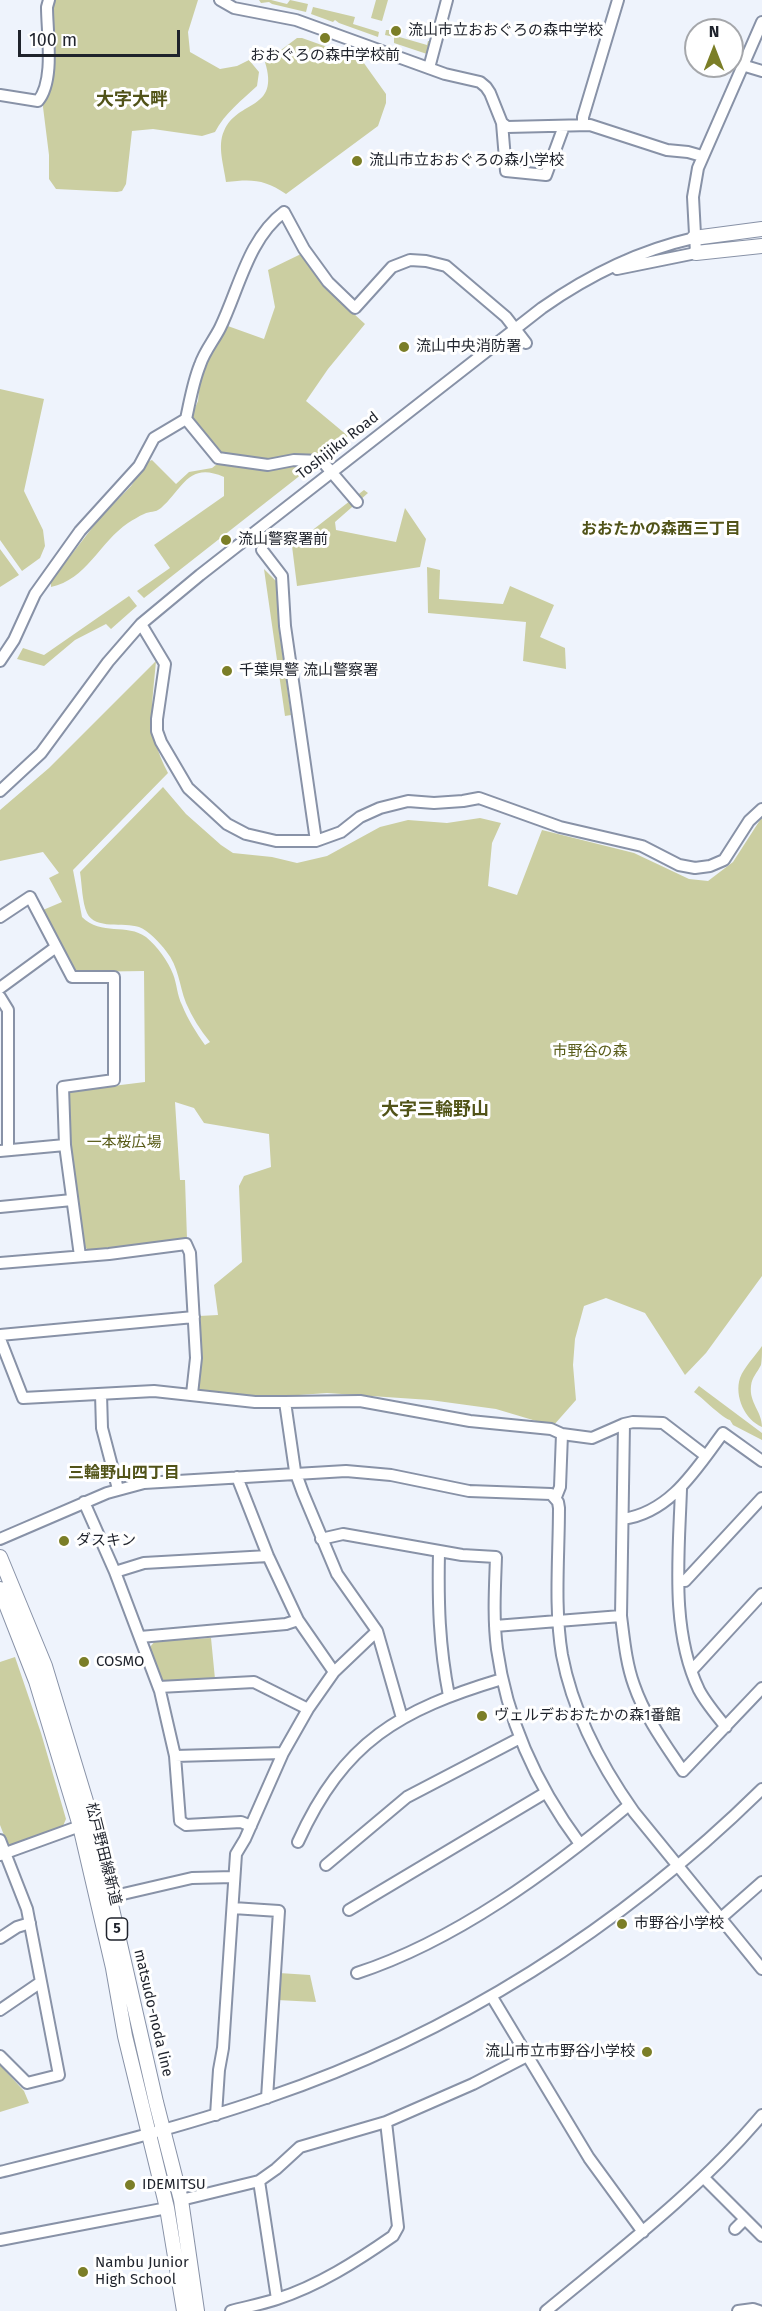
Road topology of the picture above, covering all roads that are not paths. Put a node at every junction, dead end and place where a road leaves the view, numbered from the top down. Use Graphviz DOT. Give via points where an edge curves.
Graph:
graph roads {
  1 [pos="49,0"];
  2 [pos="220,0"];
  3 [pos="447,0"];
  4 [pos="618,0"];
  5 [pos="762,22"];
  6 [pos="744,61"];
  7 [pos="744,66"];
  8 [pos="429,68"];
  9 [pos="762,71"];
  10 [pos="736,78"];
  11 [pos="0,95"];
  12 [pos="502,123"];
  13 [pos="583,125"];
  14 [pos="564,126"];
  15 [pos="702,156"];
  16 [pos="762,229"];
  17 [pos="694,238"];
  18 [pos="762,246"];
  19 [pos="696,253"];
  20 [pos="591,276"];
  21 [pos="516,328"];
  22 [pos="526,343"];
  23 [pos="186,419"];
  24 [pos="333,471"];
  25 [pos="357,502"];
  26 [pos="262,550"];
  27 [pos="141,624"];
  28 [pos="0,661"];
  29 [pos="0,791"];
  30 [pos="762,809"];
  31 [pos="316,841"];
  32 [pos="0,917"];
  33 [pos="56,947"];
  34 [pos="0,988"];
  35 [pos="0,997"];
  36 [pos="65,1145"];
  37 [pos="4,1150"];
  38 [pos="72,1200"];
  39 [pos="0,1207"];
  40 [pos="80,1256"];
  41 [pos="0,1263"];
  42 [pos="194,1317"];
  43 [pos="0,1337"];
  44 [pos="101,1394"];
  45 [pos="192,1395"];
  46 [pos="285,1402"];
  47 [pos="624,1424"];
  48 [pos="562,1434"];
  49 [pos="706,1456"];
  50 [pos="762,1461"];
  51 [pos="296,1474"];
  52 [pos="237,1477"];
  53 [pos="118,1489"];
  54 [pos="681,1489"];
  55 [pos="555,1497"];
  56 [pos="762,1498"];
  57 [pos="84,1502"];
  58 [pos="623,1519"];
  59 [pos="0,1539"];
  60 [pos="321,1539"];
  61 [pos="439,1552"];
  62 [pos="268,1556"];
  63 [pos="0,1557"];
  64 [pos="115,1572"];
  65 [pos="680,1581"];
  66 [pos="0,1589"];
  67 [pos="762,1594"];
  68 [pos="621,1616"];
  69 [pos="298,1620"];
  70 [pos="559,1620"];
  71 [pos="495,1626"];
  72 [pos="377,1631"];
  73 [pos="140,1637"];
  74 [pos="692,1670"];
  75 [pos="334,1672"];
  76 [pos="502,1679"];
  77 [pos="159,1687"];
  78 [pos="762,1688"];
  79 [pos="449,1696"];
  80 [pos="308,1709"];
  81 [pos="402,1718"];
  82 [pos="726,1727"];
  83 [pos="520,1738"];
  84 [pos="283,1753"];
  85 [pos="175,1756"];
  86 [pos="762,1789"];
  87 [pos="545,1793"];
  88 [pos="629,1805"];
  89 [pos="80,1826"];
  90 [pos="251,1826"];
  91 [pos="0,1840"];
  92 [pos="298,1842"];
  93 [pos="580,1844"];
  94 [pos="3,1854"];
  95 [pos="326,1865"];
  96 [pos="677,1867"];
  97 [pos="234,1878"];
  98 [pos="762,1882"];
  99 [pos="110,1897"];
  100 [pos="233,1908"];
  101 [pos="349,1910"];
  102 [pos="721,1918"];
  103 [pos="30,1923"];
  104 [pos="0,1938"];
  105 [pos="762,1967"];
  106 [pos="357,1973"];
  107 [pos="41,1982"];
  108 [pos="492,1997"];
  109 [pos="0,2010"];
  110 [pos="0,2056"];
  111 [pos="527,2056"];
  112 [pos="267,2098"];
  113 [pos="216,2115"];
  114 [pos="762,2115"];
  115 [pos="386,2122"];
  116 [pos="157,2132"];
  117 [pos="0,2172"];
  118 [pos="704,2178"];
  119 [pos="259,2181"];
  120 [pos="181,2200"];
  121 [pos="167,2208"];
  122 [pos="745,2219"];
  123 [pos="735,2229"];
  124 [pos="643,2232"];
  125 [pos="762,2236"];
  126 [pos="0,2240"];
  127 [pos="277,2299"];
  128 [pos="184,2311"];
  129 [pos="197,2311"];
  130 [pos="231,2311"];
  131 [pos="546,2311"];
  132 [pos="738,2311"];
  133 [pos="759,2311"];
  1 -- 11 [label="street" via="46,88 38,102"];
  2 -- 8 [label="street" via="234,8 296,20"];
  3 -- 8 [label="street"];
  4 -- 13 [label="street"];
  5 -- 6 [label="street"];
  7 -- 9 [label="street"];
  8 -- 12 [label="street" via="480,82"];
  10 -- 15 [label="street"];
  12 -- 14 [label="street" via="507,127"];
  12 -- 14 [label="street" via="506,171 546,176"];
  13 -- 14 [label="street"];
  13 -- 15 [label="street" via="667,150"];
  15 -- 17 [label="street" via="694,186"];
  16 -- 17 [label="main road, Toshijiku Road"];
  17 -- 19 [label="street"];
  17 -- 20 [label="street, Toshijiku Road" via="630,258"];
  18 -- 19 [label="main road"];
  19 -- 20 [label="street"];
  20 -- 21 [label="street, Toshijiku Road"];
  21 -- 22 [label="street"];
  21 -- 23 [label="street" via="446,266 426,261 410,260 392,267 355,308 328,282 284,212 264,233 240,277 220,328 200,364"];
  21 -- 24 [label="street, Toshijiku Road"];
  23 -- 24 [label="street" via="218,458 268,465 308,459 322,461"];
  23 -- 28 [label="street" via="154,438 139,466 80,531 35,594"];
  24 -- 25 [label="street"];
  24 -- 27 [label="street, Toshijiku Road"];
  26 -- 31 [label="street" via="282,576 285,626"];
  27 -- 29 [label="street, Toshijiku Road" via="41,753"];
  27 -- 31 [label="street" via="165,664 157,731 188,788 227,824 246,834 276,842"];
  30 -- 31 [label="street" via="749,821 724,860 695,868 679,865 642,846 560,827 479,798 434,803 408,801 380,808 341,832"];
  32 -- 33 [label="street" via="30,897"];
  33 -- 34 [label="street"];
  33 -- 36 [label="street" via="72,977 114,977 114,1080 63,1087"];
  35 -- 37 [label="street" via="8,1010"];
  36 -- 37 [label="street"];
  36 -- 38 [label="street"];
  38 -- 39 [label="street"];
  38 -- 40 [label="street"];
  40 -- 41 [label="street"];
  40 -- 42 [label="street" via="186,1244"];
  42 -- 43 [label="street"];
  42 -- 45 [label="street" via="196,1358"];
  43 -- 44 [label="street" via="23,1398"];
  44 -- 45 [label="street" via="154,1391"];
  44 -- 53 [label="street" via="102,1428"];
  45 -- 46 [label="street"];
  46 -- 48 [label="street" via="360,1401"];
  46 -- 51 [label="street"];
  47 -- 48 [label="street" via="592,1438"];
  47 -- 49 [label="street" via="663,1423"];
  47 -- 58 [label="street"];
  48 -- 55 [label="street" via="560,1487"];
  49 -- 50 [label="street" via="723,1433"];
  49 -- 54 [label="street"];
  51 -- 52 [label="street"];
  51 -- 55 [label="street" via="366,1472 449,1489"];
  51 -- 60 [label="street"];
  52 -- 53 [label="street" via="144,1483"];
  52 -- 62 [label="street"];
  53 -- 57 [label="street"];
  54 -- 58 [label="street" via="660,1505"];
  54 -- 65 [label="street"];
  55 -- 70 [label="street" via="559,1508"];
  56 -- 65 [label="street" via="685,1581"];
  57 -- 59 [label="street"];
  57 -- 64 [label="street"];
  58 -- 68 [label="street"];
  60 -- 61 [label="street" via="343,1534"];
  60 -- 72 [label="street" via="337,1574"];
  61 -- 71 [label="street" via="496,1557"];
  61 -- 79 [label="street" via="438,1619"];
  62 -- 64 [label="street" via="144,1563"];
  62 -- 69 [label="street"];
  63 -- 99 [label="main road, matsudo-noda line / 5" via="57,1705"];
  64 -- 73 [label="street"];
  65 -- 74 [label="street" via="681,1629"];
  66 -- 89 [label="main road, 松戸野田線新道 / 5" via="36,1681"];
  67 -- 74 [label="street"];
  68 -- 70 [label="street"];
  68 -- 82 [label="street" via="633,1684 643,1707 684,1770"];
  69 -- 73 [label="street"];
  69 -- 75 [label="street"];
  70 -- 71 [label="street"];
  70 -- 88 [label="street" via="562,1654 576,1708 599,1760"];
  71 -- 76 [label="street"];
  72 -- 75 [label="street"];
  72 -- 81 [label="street"];
  73 -- 77 [label="street"];
  74 -- 82 [label="street" via="707,1704"];
  75 -- 80 [label="street"];
  76 -- 79 [label="street"];
  76 -- 83 [label="street"];
  77 -- 80 [label="street" via="254,1682"];
  77 -- 85 [label="street"];
  78 -- 82 [label="street"];
  79 -- 81 [label="street"];
  80 -- 84 [label="street"];
  81 -- 92 [label="street" via="372,1739 333,1779"];
  83 -- 87 [label="street"];
  83 -- 95 [label="street" via="407,1797"];
  84 -- 85 [label="street"];
  84 -- 90 [label="street"];
  85 -- 90 [label="street" via="180,1821 186,1825 240,1822"];
  86 -- 96 [label="street"];
  87 -- 93 [label="street"];
  87 -- 101 [label="street"];
  88 -- 93 [label="street"];
  88 -- 96 [label="street"];
  89 -- 94 [label="street"];
  89 -- 116 [label="main road, 松戸野田線新道 / 5" via="125,2036"];
  90 -- 97 [label="street" via="236,1854"];
  91 -- 94 [label="street"];
  93 -- 106 [label="street" via="477,1915 417,1949"];
  94 -- 103 [label="street"];
  96 -- 102 [label="street"];
  96 -- 108 [label="street" via="571,1947"];
  97 -- 99 [label="street" via="192,1878"];
  97 -- 100 [label="street"];
  98 -- 102 [label="street"];
  99 -- 116 [label="main road, matsudo-noda line / 5"];
  100 -- 112 [label="street" via="279,1911"];
  100 -- 113 [label="street"];
  102 -- 105 [label="street"];
  103 -- 104 [label="street"];
  103 -- 107 [label="street"];
  107 -- 109 [label="street"];
  107 -- 110 [label="street" via="59,2075 27,2083"];
  108 -- 111 [label="street"];
  108 -- 112 [label="street" via="377,2054"];
  111 -- 115 [label="street"];
  111 -- 124 [label="street" via="589,2157"];
  112 -- 113 [label="street"];
  113 -- 116 [label="street"];
  114 -- 118 [label="street"];
  115 -- 119 [label="street" via="300,2147"];
  115 -- 127 [label="street" via="398,2227 393,2236 340,2269"];
  116 -- 117 [label="street"];
  116 -- 120 [label="main road, matsudo-noda line / 5"];
  116 -- 121 [label="main road, 松戸野田線新道 / 5"];
  118 -- 122 [label="street"];
  118 -- 124 [label="street"];
  119 -- 120 [label="street"];
  119 -- 127 [label="street"];
  120 -- 129 [label="main road, matsudo-noda line / 5"];
  121 -- 126 [label="street"];
  121 -- 128 [label="main road, 松戸野田線新道 / 5"];
  122 -- 123 [label="street"];
  122 -- 125 [label="street"];
  124 -- 131 [label="street"];
  127 -- 130 [label="street"];
  132 -- 133 [label="street"];
}
